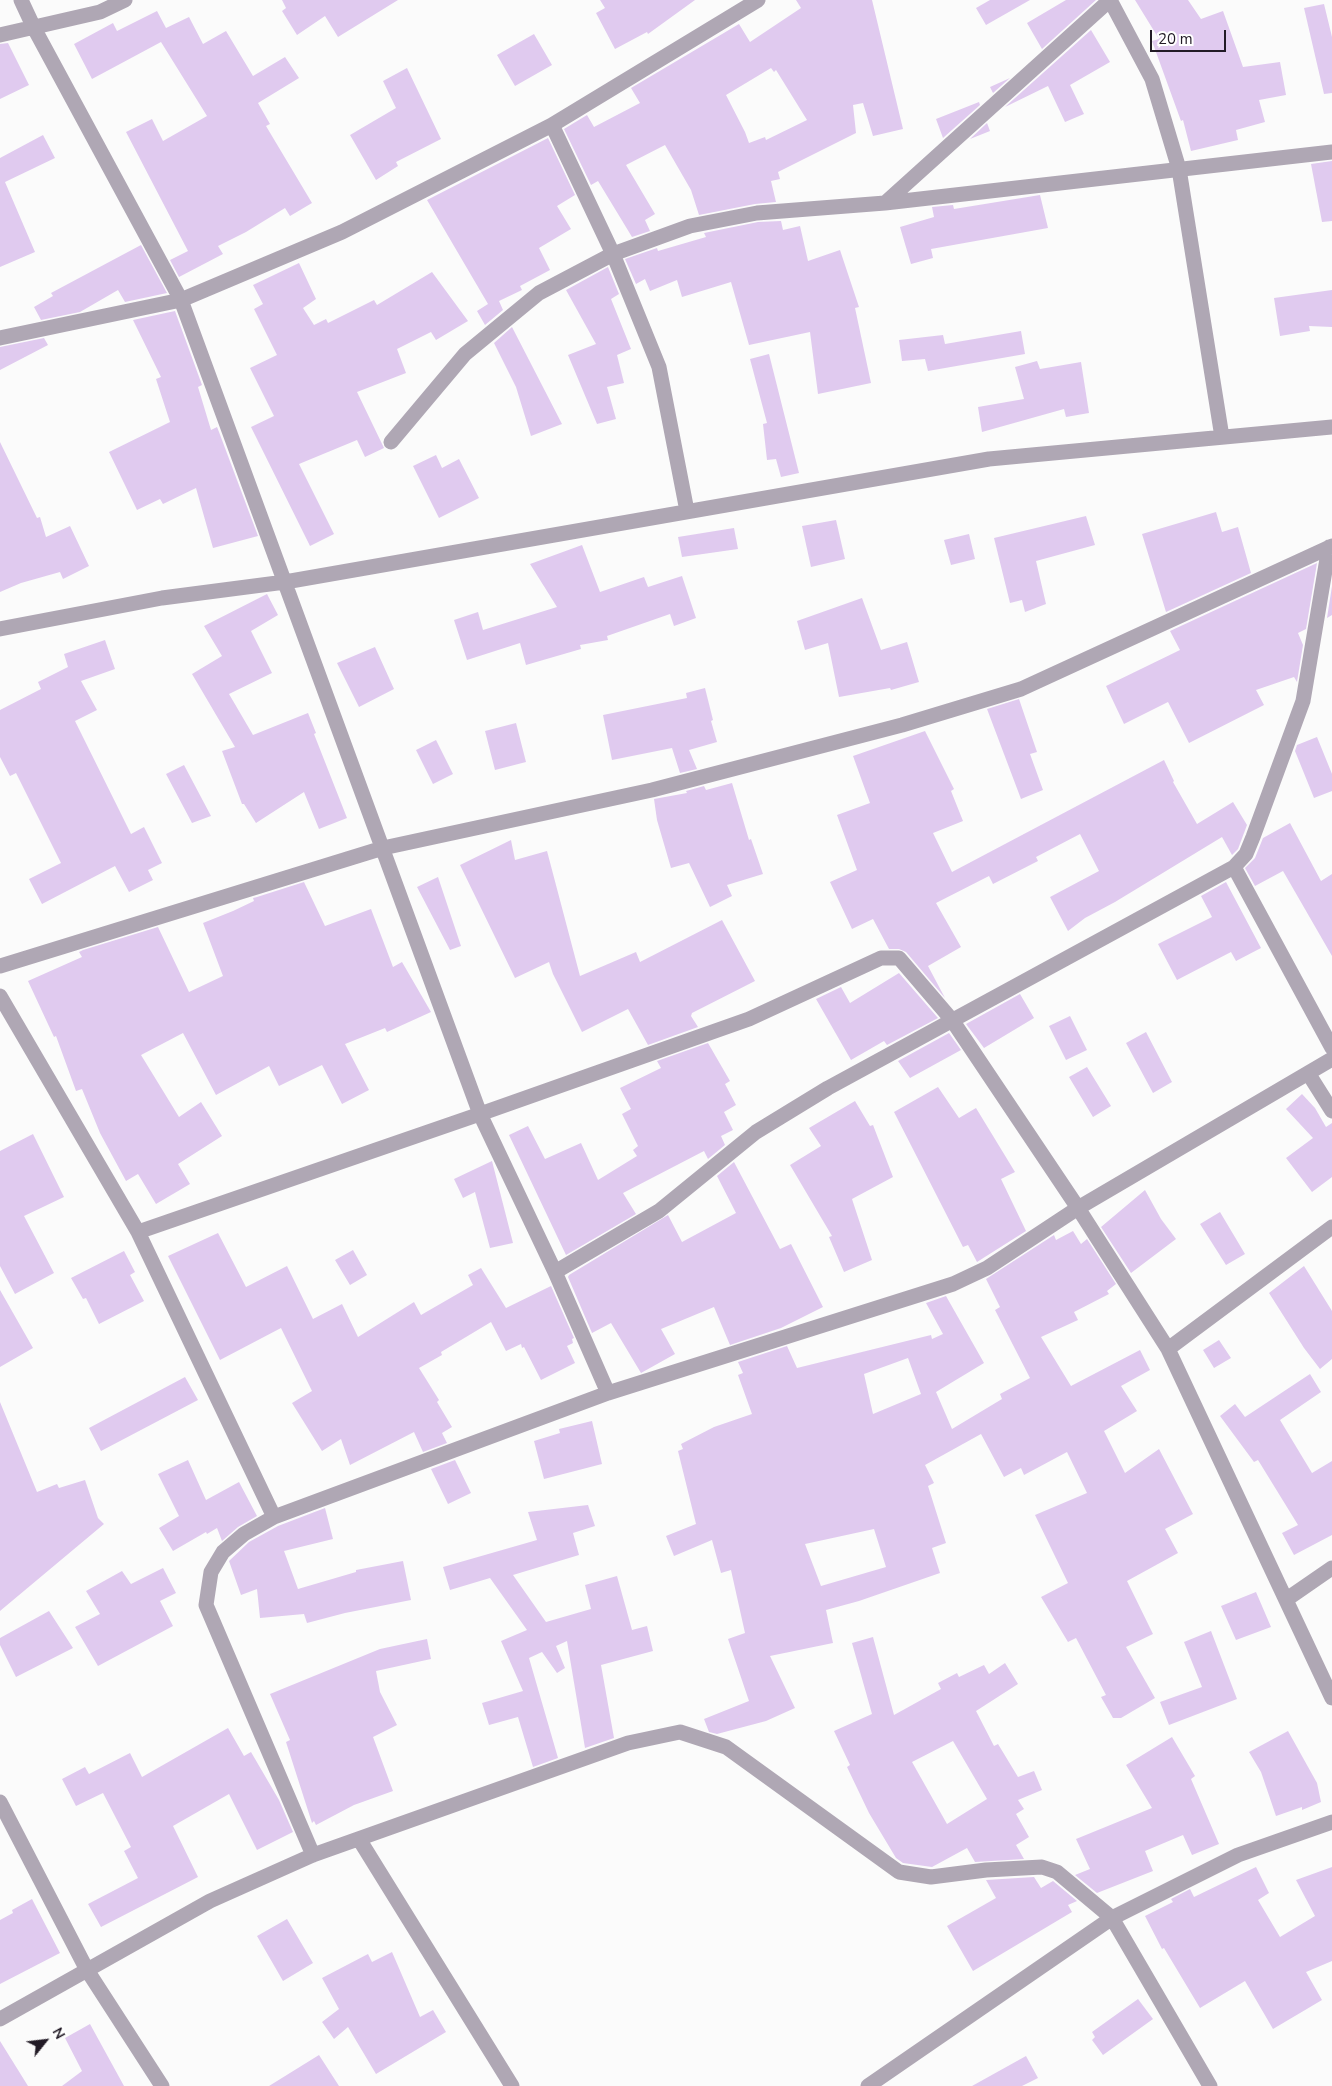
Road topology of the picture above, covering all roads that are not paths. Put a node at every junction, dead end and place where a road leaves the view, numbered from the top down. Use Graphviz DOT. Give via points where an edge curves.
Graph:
graph roads {
  1 [pos="21,0"];
  2 [pos="126,0"];
  3 [pos="758,0"];
  4 [pos="34,28"];
  5 [pos="0,35"];
  6 [pos="552,125"];
  7 [pos="1332,152"];
  8 [pos="1179,170"];
  9 [pos="885,203"];
  10 [pos="613,254"];
  11 [pos="181,300"];
  12 [pos="0,338"];
  13 [pos="1332,427"];
  14 [pos="1222,437"];
  15 [pos="391,442"];
  16 [pos="687,511"];
  17 [pos="1330,547"];
  18 [pos="285,582"];
  19 [pos="0,629"];
  20 [pos="383,848"];
  21 [pos="1234,867"];
  22 [pos="0,966"];
  23 [pos="0,996"];
  24 [pos="952,1020"];
  25 [pos="1332,1048"];
  26 [pos="1332,1059"];
  27 [pos="1308,1073"];
  28 [pos="1332,1111"];
  29 [pos="480,1114"];
  30 [pos="1078,1208"];
  31 [pos="1332,1226"];
  32 [pos="138,1232"];
  33 [pos="555,1272"];
  34 [pos="1168,1349"];
  35 [pos="608,1393"];
  36 [pos="274,1517"];
  37 [pos="1332,1568"];
  38 [pos="1287,1599"];
  39 [pos="1332,1698"];
  40 [pos="0,1802"];
  41 [pos="1332,1822"];
  42 [pos="359,1839"];
  43 [pos="313,1855"];
  44 [pos="1112,1918"];
  45 [pos="87,1970"];
  46 [pos="0,2019"];
  47 [pos="162,2086"];
  48 [pos="512,2086"];
  49 [pos="868,2086"];
  50 [pos="1210,2086"];
  1 -- 4 [label="street"];
  2 -- 4 [label="street" via="100,12"];
  3 -- 6 [label="street"];
  4 -- 5 [label="street"];
  4 -- 11 [label="street"];
  6 -- 10 [label="street"];
  6 -- 11 [label="street" via="342,232"];
  7 -- 8 [label="street"];
  8 -- 9 [label="street"];
  8 -- 9 [label="street" via="1152,79 1110,0"];
  8 -- 14 [label="street"];
  9 -- 10 [label="street" via="757,213 690,226"];
  10 -- 15 [label="street" via="539,294 465,354"];
  10 -- 16 [label="street" via="659,367"];
  11 -- 12 [label="street"];
  11 -- 18 [label="street"];
  13 -- 14 [label="street"];
  14 -- 16 [label="street" via="989,459"];
  16 -- 18 [label="street"];
  17 -- 20 [label="street" via="1021,689 902,725 652,790"];
  17 -- 21 [label="street" via="1303,701 1246,854"];
  18 -- 19 [label="street" via="162,598"];
  18 -- 20 [label="street"];
  20 -- 22 [label="street"];
  20 -- 29 [label="street"];
  21 -- 24 [label="street"];
  21 -- 25 [label="street"];
  23 -- 32 [label="street"];
  24 -- 29 [label="street" via="899,958 881,958 749,1018"];
  24 -- 30 [label="street"];
  24 -- 33 [label="street" via="756,1132 659,1211"];
  26 -- 27 [label="street"];
  27 -- 28 [label="street"];
  27 -- 30 [label="street"];
  29 -- 32 [label="street"];
  29 -- 33 [label="street"];
  30 -- 34 [label="street"];
  30 -- 35 [label="street" via="987,1268 953,1284"];
  31 -- 34 [label="street"];
  32 -- 36 [label="street"];
  33 -- 35 [label="street"];
  34 -- 38 [label="street"];
  35 -- 36 [label="street"];
  36 -- 43 [label="street" via="244,1534 223,1552 211,1572 206,1605"];
  37 -- 38 [label="street"];
  38 -- 39 [label="street"];
  40 -- 45 [label="street"];
  41 -- 44 [label="street" via="1238,1854"];
  42 -- 43 [label="street"];
  42 -- 44 [label="street" via="628,1743 680,1732 726,1746 899,1872 931,1877 1042,1867 1057,1872"];
  42 -- 48 [label="street"];
  43 -- 45 [label="street" via="210,1901"];
  44 -- 49 [label="street"];
  44 -- 50 [label="street"];
  45 -- 46 [label="street"];
  45 -- 47 [label="street"];
}
